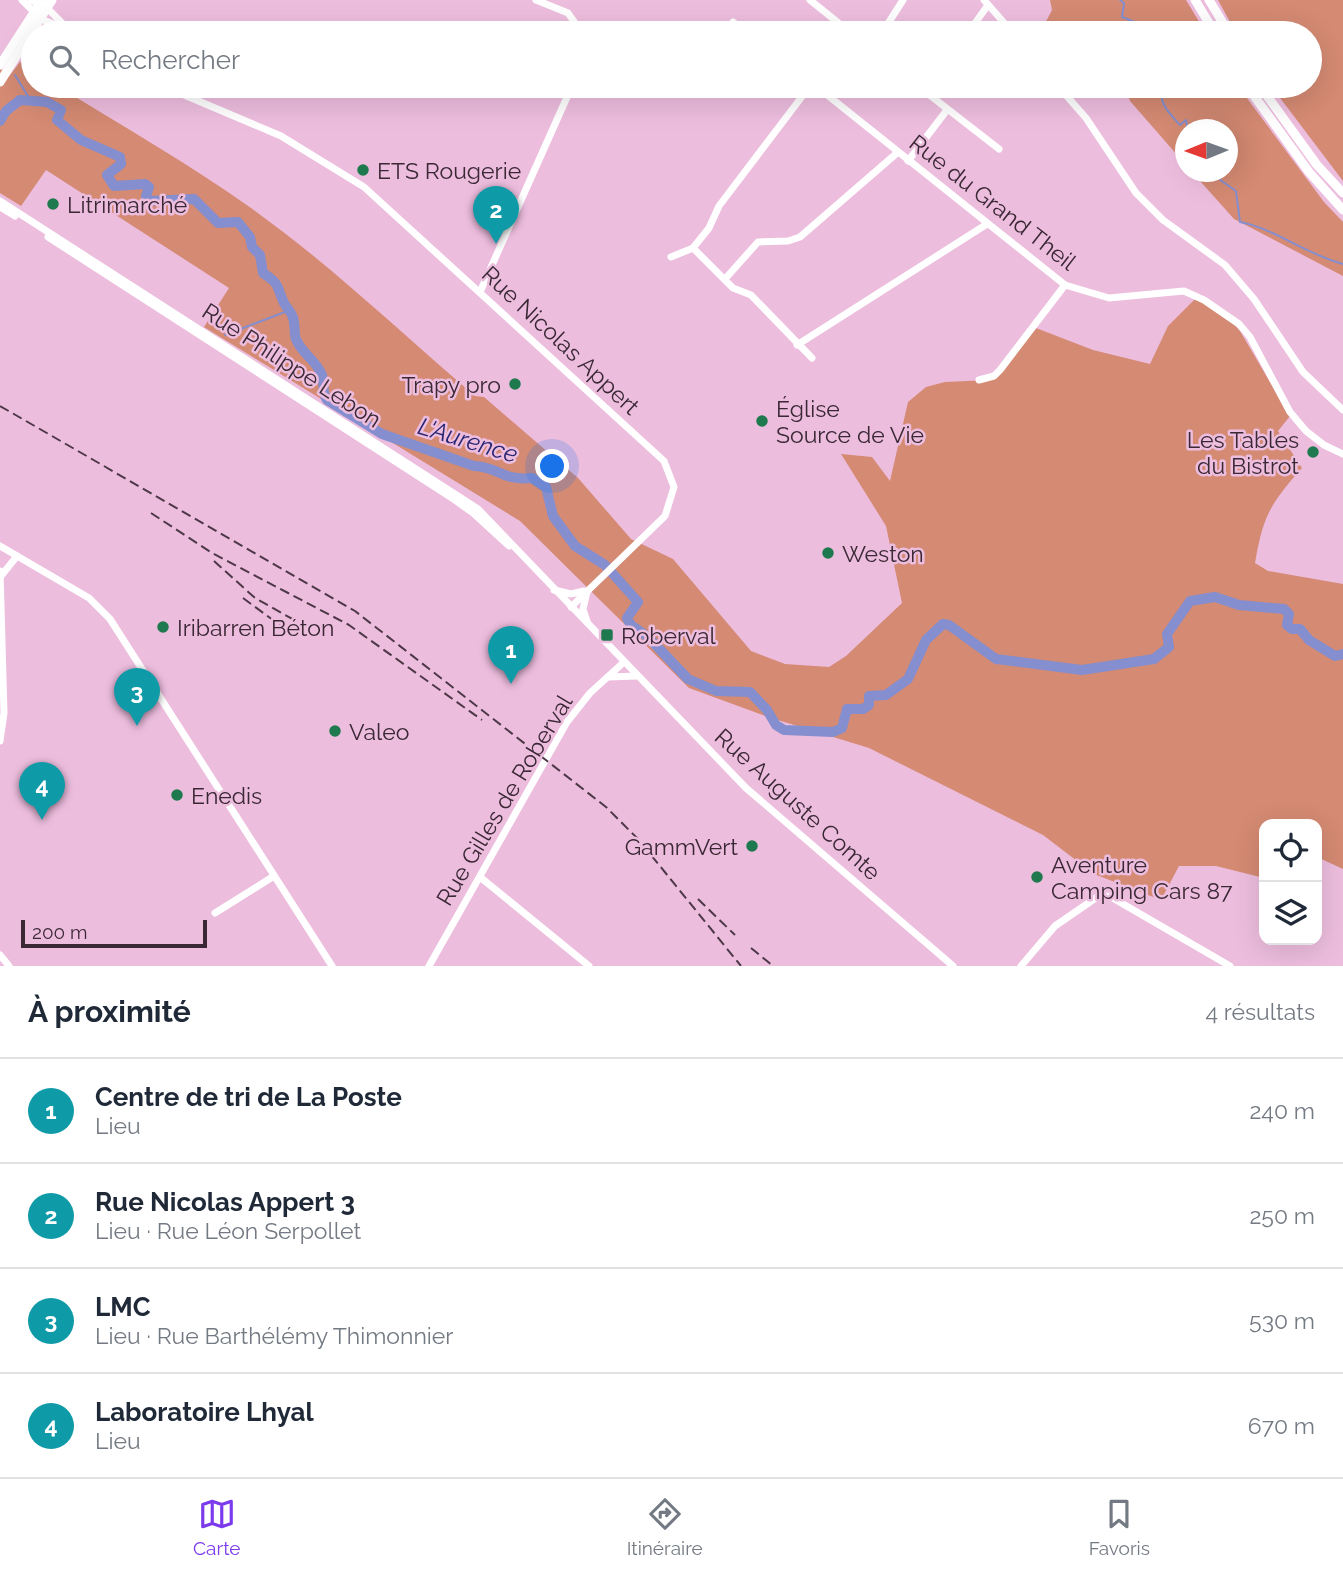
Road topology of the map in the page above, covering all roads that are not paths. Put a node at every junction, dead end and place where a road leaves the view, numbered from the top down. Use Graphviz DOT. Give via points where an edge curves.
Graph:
graph roads {
  1 [pos="22,0"];
  2 [pos="536,0"];
  3 [pos="810,0"];
  4 [pos="903,0"];
  5 [pos="1195,0"];
  6 [pos="1209,0"];
  7 [pos="42,2"];
  8 [pos="986,3"];
  9 [pos="37,16"];
  10 [pos="33,21"];
  11 [pos="34,21"];
  12 [pos="51,21"];
  13 [pos="60,21"];
  14 [pos="574,21"];
  15 [pos="836,21"];
  16 [pos="890,21"];
  17 [pos="975,21"];
  18 [pos="1002,21"];
  19 [pos="1208,21"];
  20 [pos="1222,21"];
  21 [pos="21,37"];
  22 [pos="21,45"];
  23 [pos="0,65"];
  24 [pos="0,82"];
  25 [pos="191,98"];
  26 [pos="567,98"];
  27 [pos="801,98"];
  28 [pos="831,98"];
  29 [pos="933,98"];
  30 [pos="1068,98"];
  31 [pos="1256,98"];
  32 [pos="1270,98"];
  33 [pos="947,110"];
  34 [pos="999,149"];
  35 [pos="897,152"];
  36 [pos="908,161"];
  37 [pos="1343,193"];
  38 [pos="0,201"];
  39 [pos="0,207"];
  40 [pos="1343,210"];
  41 [pos="987,224"];
  42 [pos="694,248"];
  43 [pos="671,257"];
  44 [pos="724,279"];
  45 [pos="1065,285"];
  46 [pos="480,292"];
  47 [pos="797,345"];
  48 [pos="812,358"];
  49 [pos="979,380"];
  50 [pos="1343,410"];
  51 [pos="1343,454"];
  52 [pos="0,546"];
  53 [pos="0,552"];
  54 [pos="18,555"];
  55 [pos="0,574"];
  56 [pos="547,582"];
  57 [pos="554,590"];
  58 [pos="587,590"];
  59 [pos="571,607"];
  60 [pos="589,625"];
  61 [pos="608,647"];
  62 [pos="624,662"];
  63 [pos="637,676"];
  64 [pos="608,677"];
  65 [pos="0,741"];
  66 [pos="274,876"];
  67 [pos="480,877"];
  68 [pos="215,913"];
  69 [pos="0,955"];
  70 [pos="9,966"];
  71 [pos="332,966"];
  72 [pos="429,966"];
  73 [pos="589,966"];
  74 [pos="953,966"];
  75 [pos="1021,966"];
  76 [pos="1230,966"];
  1 -- 9 [label="street"];
  2 -- 14 [label="street" via="568,13"];
  3 -- 15 [label="street"];
  4 -- 16 [label="street"];
  5 -- 19 [label="main road"];
  6 -- 20 [label="main road"];
  7 -- 9 [label="main road"];
  7 -- 13 [label="street"];
  8 -- 17 [label="street"];
  8 -- 18 [label="street"];
  9 -- 10 [label="main road"];
  9 -- 11 [label="main road"];
  9 -- 12 [label="street"];
  21 -- 23 [label="main road"];
  22 -- 24 [label="main road"];
  25 -- 46 [label="street, Rue Nicolas Appert" via="281,136 364,187"];
  26 -- 46 [label="street"];
  27 -- 42 [label="street" via="719,206"];
  28 -- 35 [label="street, Rue du Grand Theil"];
  29 -- 33 [label="street"];
  30 -- 50 [label="street" via="1136,193 1163,220 1225,265 1303,372"];
  31 -- 40 [label="main road"];
  32 -- 37 [label="main road"];
  33 -- 34 [label="street"];
  33 -- 36 [label="street"];
  35 -- 36 [label="street, Rue du Grand Theil"];
  35 -- 44 [label="street" via="800,237 758,242"];
  36 -- 41 [label="street, Rue du Grand Theil"];
  38 -- 56 [label="street, Rue Philippe Lebon" via="478,509"];
  39 -- 56 [label="street, Rue Philippe Lebon" via="473,513"];
  41 -- 45 [label="street, Rue du Grand Theil"];
  41 -- 47 [label="street"];
  42 -- 43 [label="street"];
  42 -- 44 [label="street"];
  44 -- 47 [label="street" via="751,295"];
  45 -- 49 [label="street" via="1000,370"];
  45 -- 51 [label="street, Rue du Grand Theil" via="1109,298 1184,291 1204,300 1250,337 1290,412 1306,431"];
  46 -- 58 [label="street, Rue Nicolas Appert" via="664,461 671,475 674,490 665,516"];
  47 -- 48 [label="street"];
  52 -- 53 [label="street"];
  52 -- 54 [label="street"];
  54 -- 55 [label="street"];
  54 -- 66 [label="street" via="100,607"];
  55 -- 65 [label="street" via="4,713"];
  56 -- 57 [label="street, Rue Philippe Lebon"];
  57 -- 58 [label="street" via="570,594"];
  57 -- 59 [label="street, Rue Philippe Lebon"];
  58 -- 59 [label="street, Rue Nicolas Appert"];
  58 -- 60 [label="street" via="583,609"];
  59 -- 60 [label="street, Rue Philippe Lebon"];
  60 -- 61 [label="street, Rue Philippe Lebon"];
  61 -- 62 [label="street, Rue Philippe Lebon"];
  61 -- 64 [label="street" via="612,662"];
  62 -- 63 [label="street, Rue Auguste Comte"];
  62 -- 64 [label="street, Rue Gilles de Roberval"];
  63 -- 64 [label="street"];
  63 -- 74 [label="street, Rue Auguste Comte" via="746,788"];
  64 -- 67 [label="street, Rue Gilles de Roberval" via="567,722"];
  66 -- 68 [label="street"];
  66 -- 71 [label="street"];
  67 -- 72 [label="street, Rue Gilles de Roberval"];
  67 -- 73 [label="street"];
  69 -- 70 [label="street"];
  75 -- 76 [label="street" via="1055,926 1100,895 1111,897"];
}
